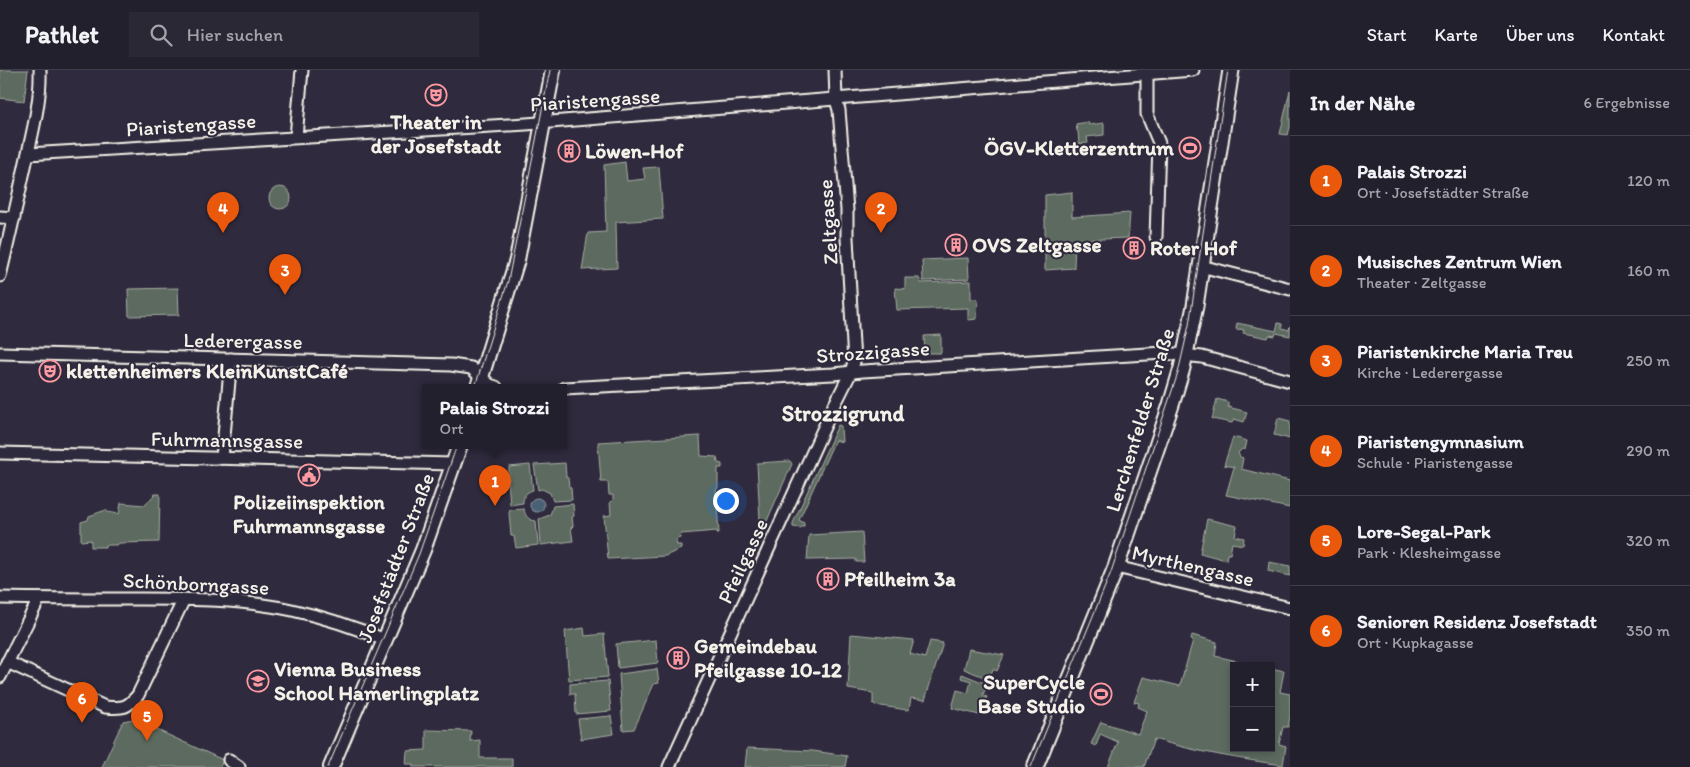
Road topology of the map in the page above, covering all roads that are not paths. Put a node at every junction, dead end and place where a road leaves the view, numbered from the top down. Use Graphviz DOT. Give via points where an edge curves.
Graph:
graph roads {
  1 [pos="40,70"];
  2 [pos="302,70"];
  3 [pos="553,70"];
  4 [pos="835,70"];
  5 [pos="1193,70"];
  6 [pos="1230,70"];
  7 [pos="1147,73"];
  8 [pos="836,100"];
  9 [pos="543,122"];
  10 [pos="296,137"];
  11 [pos="28,154"];
  12 [pos="0,217"];
  13 [pos="14,218"];
  14 [pos="1156,237"];
  15 [pos="1201,266"];
  16 [pos="0,276"];
  17 [pos="1290,290"];
  18 [pos="0,353"];
  19 [pos="1185,356"];
  20 [pos="231,359"];
  21 [pos="851,372"];
  22 [pos="1290,381"];
  23 [pos="480,382"];
  24 [pos="567,388"];
  25 [pos="459,449"];
  26 [pos="0,453"];
  27 [pos="222,458"];
  28 [pos="454,464"];
  29 [pos="1116,567"];
  30 [pos="0,598"];
  31 [pos="39,599"];
  32 [pos="184,599"];
  33 [pos="1290,608"];
  34 [pos="385,640"];
  35 [pos="7,662"];
  36 [pos="0,677"];
  37 [pos="229,760"];
  38 [pos="239,767"];
  39 [pos="331,767"];
  40 [pos="669,767"];
  41 [pos="1035,767"];
  1 -- 11 [label="street" via="41,86"];
  2 -- 10 [label="street"];
  3 -- 9 [label="street"];
  4 -- 8 [label="street, Zeltgasse"];
  5 -- 7 [label="street, Piaristengasse"];
  6 -- 15 [label="main road, Lerchenfelder Straße"];
  7 -- 8 [label="street, Piaristengasse"];
  7 -- 14 [label="street" via="1147,114 1159,143"];
  8 -- 9 [label="street, Piaristengasse"];
  8 -- 21 [label="street, Zeltgasse" via="847,210 855,360"];
  9 -- 10 [label="street, Piaristengasse"];
  9 -- 23 [label="street" via="517,260"];
  10 -- 11 [label="street, Piaristengasse"];
  11 -- 13 [label="street"];
  12 -- 13 [label="street"];
  13 -- 16 [label="street"];
  15 -- 17 [label="street"];
  15 -- 19 [label="main road, Lerchenfelder Straße"];
  18 -- 20 [label="street, Lederergasse"];
  19 -- 21 [label="street, Strozzigasse" via="1164,353"];
  19 -- 22 [label="street, Strozzigasse" via="1202,357"];
  19 -- 29 [label="main road, Lerchenfelder Straße" via="1172,405"];
  20 -- 23 [label="street, Lederergasse" via="451,365 471,368"];
  20 -- 27 [label="street"];
  21 -- 24 [label="street, Strozzigasse"];
  21 -- 40 [label="street, Pfeilgasse"];
  25 -- 28 [label="street, Josefstädter Straße"];
  26 -- 27 [label="street, Fuhrmannsgasse"];
  27 -- 28 [label="street, Fuhrmannsgasse"];
  28 -- 34 [label="street, Josefstädter Straße" via="424,550"];
  29 -- 33 [label="street, Myrthengasse"];
  29 -- 41 [label="main road, Lerchenfelder Straße"];
  30 -- 31 [label="street, Schönborngasse"];
  31 -- 32 [label="street, Schönborngasse"];
  31 -- 35 [label="street"];
  32 -- 34 [label="street, Schönborngasse" via="220,600 291,610"];
  32 -- 35 [label="street" via="138,695 123,708 105,707"];
  34 -- 39 [label="street, Josefstädter Straße"];
  35 -- 36 [label="street"];
  37 -- 38 [label="street"];
}
